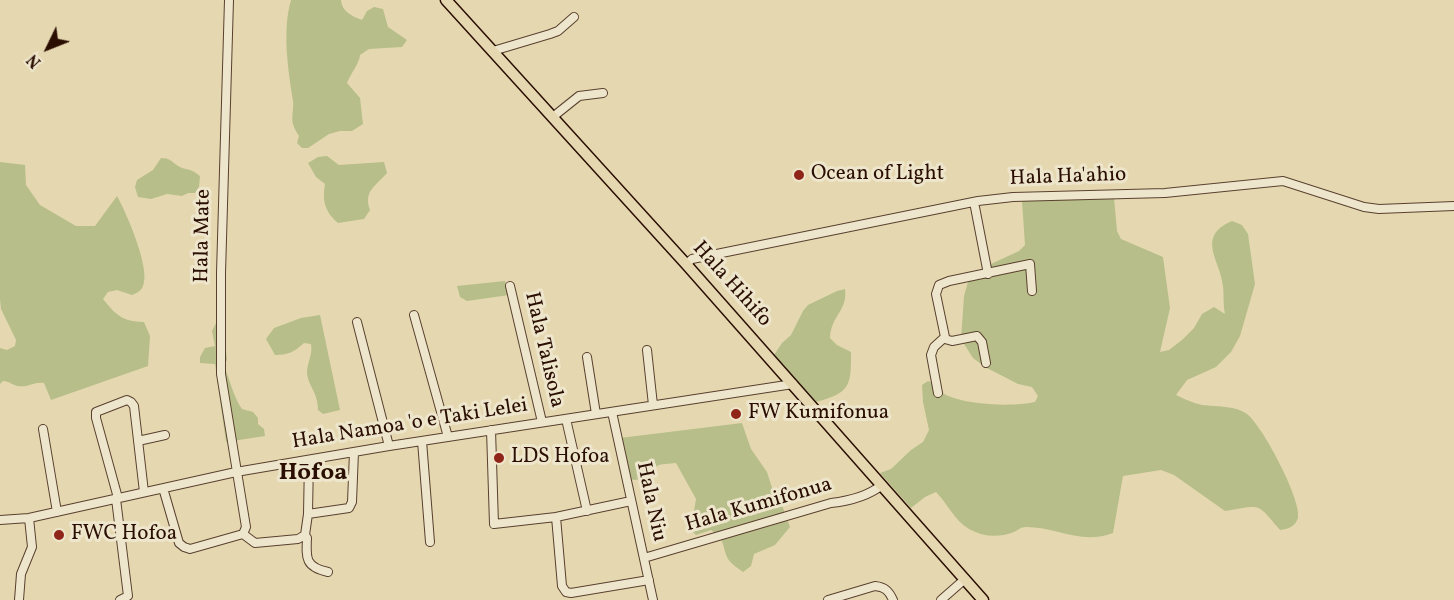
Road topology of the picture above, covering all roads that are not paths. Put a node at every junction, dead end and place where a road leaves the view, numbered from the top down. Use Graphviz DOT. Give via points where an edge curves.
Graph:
graph roads {
  1 [pos="229,0"];
  2 [pos="446,0"];
  3 [pos="574,17"];
  4 [pos="493,51"];
  5 [pos="603,93"];
  6 [pos="554,116"];
  7 [pos="974,202"];
  8 [pos="1454,206"];
  9 [pos="686,264"];
  10 [pos="988,274"];
  11 [pos="510,286"];
  12 [pos="1032,291"];
  13 [pos="414,315"];
  14 [pos="357,322"];
  15 [pos="945,339"];
  16 [pos="647,350"];
  17 [pos="587,357"];
  18 [pos="986,363"];
  19 [pos="793,384"];
  20 [pos="938,393"];
  21 [pos="653,405"];
  22 [pos="612,412"];
  23 [pos="596,414"];
  24 [pos="566,419"];
  25 [pos="542,422"];
  26 [pos="43,429"];
  27 [pos="491,430"];
  28 [pos="165,435"];
  29 [pos="448,437"];
  30 [pos="138,441"];
  31 [pos="422,441"];
  32 [pos="388,446"];
  33 [pos="354,452"];
  34 [pos="309,460"];
  35 [pos="236,472"];
  36 [pos="882,485"];
  37 [pos="163,488"];
  38 [pos="144,492"];
  39 [pos="117,499"];
  40 [pos="631,501"];
  41 [pos="587,510"];
  42 [pos="57,512"];
  43 [pos="308,514"];
  44 [pos="556,517"];
  45 [pos="29,518"];
  46 [pos="0,520"];
  47 [pos="243,534"];
  48 [pos="305,535"];
  49 [pos="430,542"];
  50 [pos="644,558"];
  51 [pos="328,572"];
  52 [pos="965,579"];
  53 [pos="649,580"];
  54 [pos="124,598"];
  55 [pos="19,600"];
  56 [pos="653,600"];
  57 [pos="828,600"];
  58 [pos="893,600"];
  59 [pos="941,600"];
  60 [pos="983,600"];
  1 -- 35 [label="street, Hala Mate" via="221,374"];
  2 -- 4 [label="main road, Hala Hihifo"];
  3 -- 4 [label="street" via="558,31"];
  4 -- 6 [label="main road, Hala Hihifo"];
  5 -- 6 [label="street" via="579,96"];
  6 -- 9 [label="main road, Hala Hihifo"];
  7 -- 8 [label="street, Hala Ha'ahio" via="1013,197 1165,193 1283,181 1364,207"];
  7 -- 9 [label="street, Hala Ha'ahio" via="692,259"];
  7 -- 10 [label="street"];
  9 -- 19 [label="main road, Hala Hihifo"];
  10 -- 12 [label="street" via="1030,264"];
  10 -- 15 [label="street" via="939,285 936,294"];
  11 -- 25 [label="street, Hala Talisola"];
  13 -- 29 [label="street"];
  14 -- 32 [label="street"];
  15 -- 18 [label="street" via="977,336"];
  15 -- 20 [label="street" via="934,347 931,355"];
  16 -- 21 [label="street"];
  17 -- 23 [label="street"];
  19 -- 21 [label="street, Hala Namoa 'o e Taki Lelei"];
  19 -- 36 [label="main road, Hala Hihifo"];
  21 -- 22 [label="street, Hala Namoa 'o e Taki Lelei"];
  22 -- 23 [label="street, Hala Namoa 'o e Taki Lelei"];
  22 -- 40 [label="street, Hala Niu"];
  23 -- 24 [label="street, Hala Namoa 'o e Taki Lelei"];
  24 -- 25 [label="street, Hala Namoa 'o e Taki Lelei"];
  24 -- 41 [label="street"];
  25 -- 27 [label="street, Hala Namoa 'o e Taki Lelei"];
  26 -- 42 [label="street"];
  27 -- 29 [label="street, Hala Namoa 'o e Taki Lelei"];
  27 -- 44 [label="street" via="494,524"];
  28 -- 30 [label="street"];
  29 -- 31 [label="street, Hala Namoa 'o e Taki Lelei"];
  30 -- 38 [label="street"];
  30 -- 39 [label="street" via="132,402 127,400 96,412"];
  31 -- 32 [label="street, Hala Namoa 'o e Taki Lelei"];
  31 -- 49 [label="street"];
  32 -- 33 [label="street, Hala Namoa 'o e Taki Lelei"];
  33 -- 34 [label="street, Hala Namoa 'o e Taki Lelei"];
  33 -- 43 [label="street" via="349,508"];
  34 -- 35 [label="street, Hala Namoa 'o e Taki Lelei"];
  34 -- 43 [label="street"];
  35 -- 37 [label="street, Hala Namoa 'o e Taki Lelei"];
  35 -- 47 [label="street, Hala Mate" via="246,527"];
  36 -- 50 [label="street, Hala Kumifonua" via="845,501"];
  36 -- 52 [label="main road, Hala Hihifo"];
  37 -- 38 [label="street, Hala Namoa 'o e Taki Lelei"];
  37 -- 47 [label="street" via="179,543 184,547 190,549"];
  38 -- 39 [label="street, Hala Namoa 'o e Taki Lelei"];
  39 -- 42 [label="street, Hala Namoa 'o e Taki Lelei"];
  39 -- 54 [label="street"];
  40 -- 41 [label="street"];
  40 -- 50 [label="street, Hala Niu"];
  41 -- 44 [label="street"];
  42 -- 45 [label="street, Hala Namoa 'o e Taki Lelei"];
  43 -- 48 [label="street"];
  44 -- 53 [label="street" via="562,586 566,592"];
  45 -- 46 [label="street, Hala Namoa 'o e Taki Lelei"];
  45 -- 55 [label="street" via="32,547 21,574"];
  47 -- 48 [label="street" via="255,543"];
  48 -- 51 [label="street" via="310,564"];
  50 -- 53 [label="street, Hala Niu"];
  52 -- 59 [label="street"];
  52 -- 60 [label="main road, Hala Hihifo"];
  53 -- 56 [label="street, Hala Niu"];
  57 -- 58 [label="street" via="883,586"];
}
